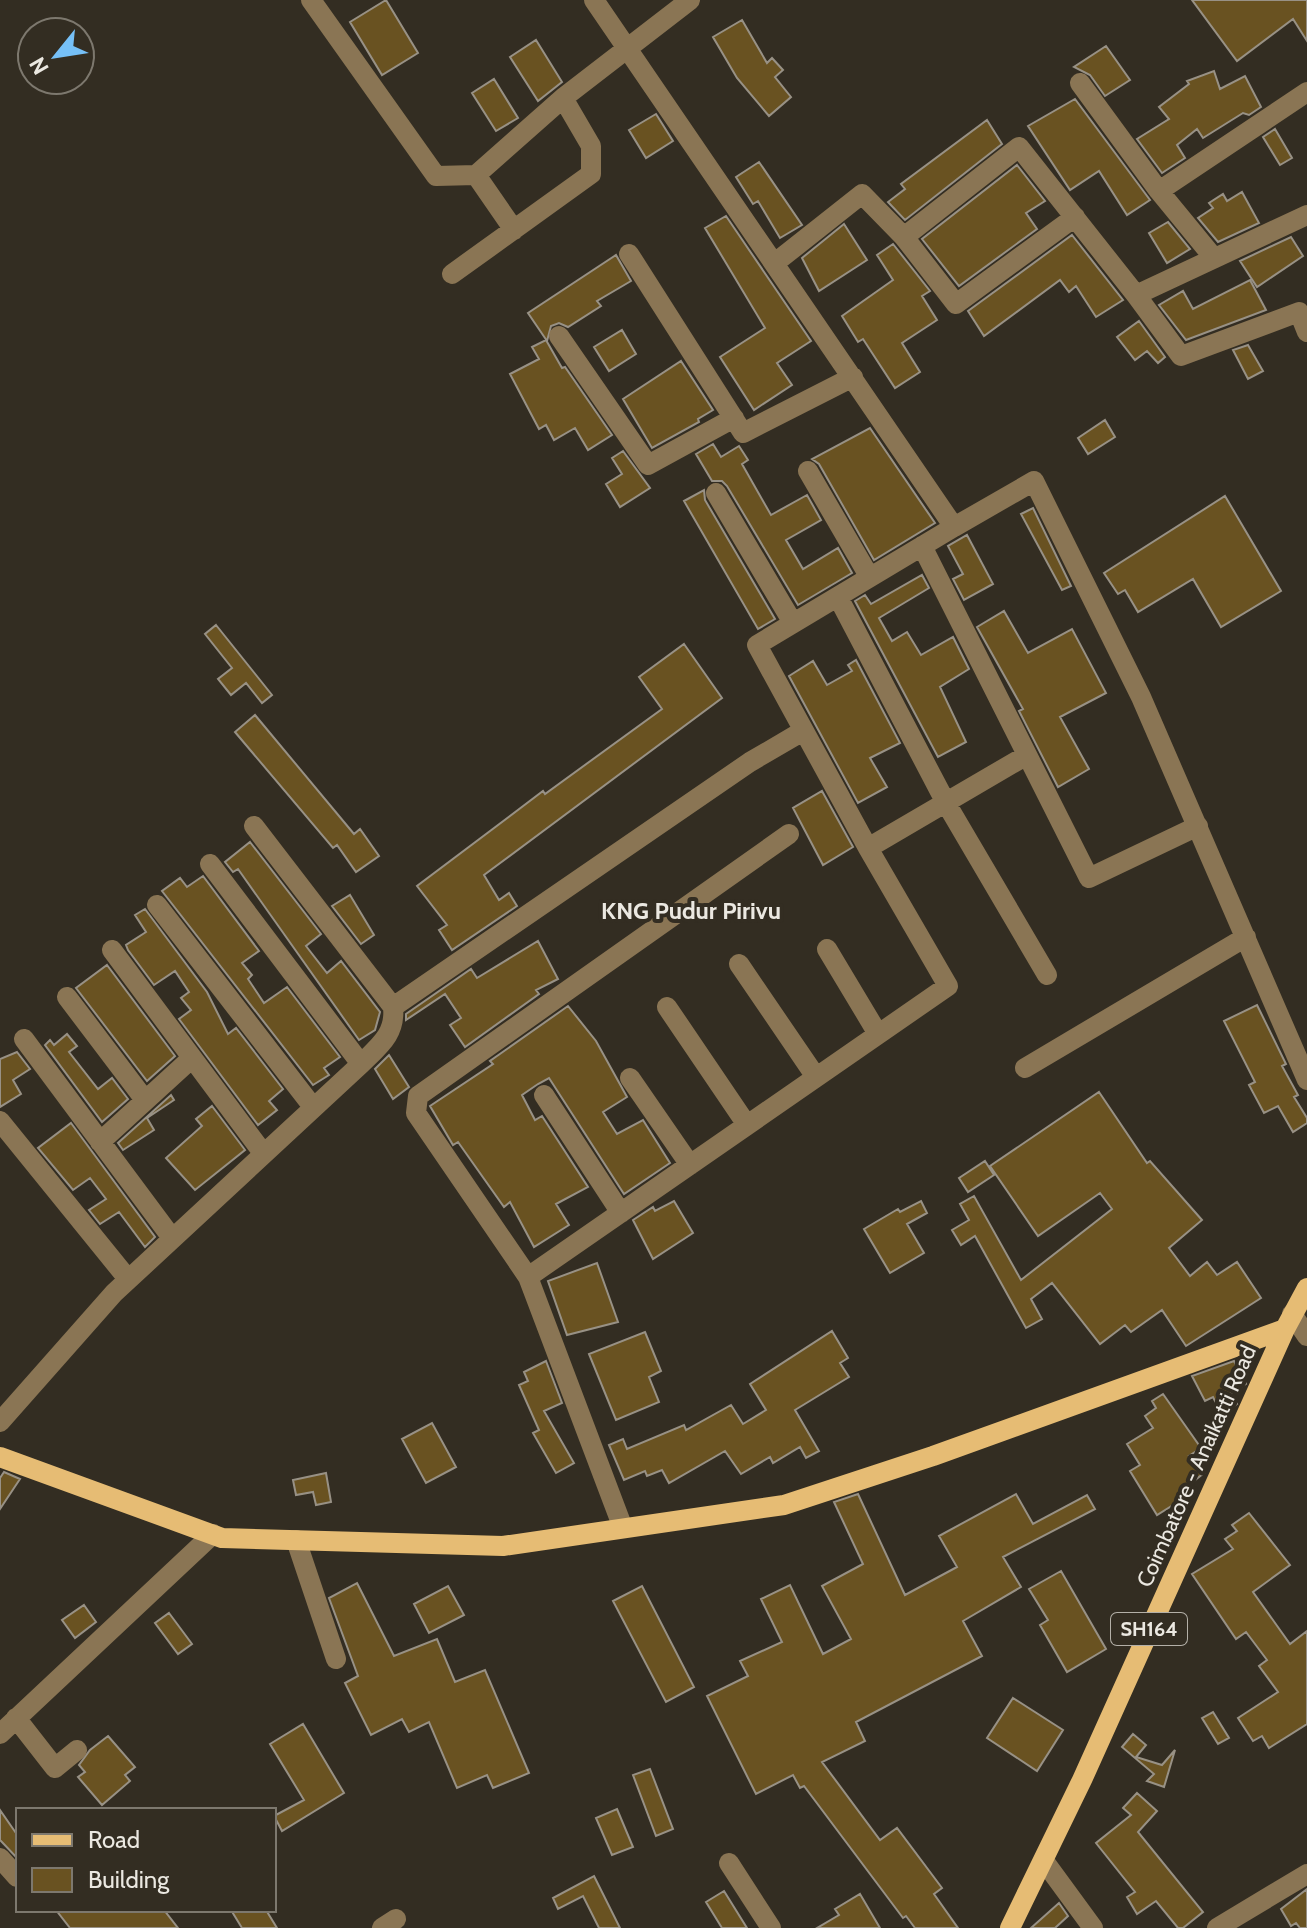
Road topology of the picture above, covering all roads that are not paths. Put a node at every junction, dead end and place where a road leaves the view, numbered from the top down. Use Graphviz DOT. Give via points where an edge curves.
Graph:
graph roads {
  1 [pos="311,0"];
  2 [pos="594,0"];
  3 [pos="690,0"];
  4 [pos="627,48"];
  5 [pos="1080,83"];
  6 [pos="1307,92"];
  7 [pos="563,98"];
  8 [pos="476,175"];
  9 [pos="1159,191"];
  10 [pos="1307,215"];
  11 [pos="1075,217"];
  12 [pos="514,230"];
  13 [pos="904,237"];
  14 [pos="629,254"];
  15 [pos="1214,258"];
  16 [pos="776,262"];
  17 [pos="452,274"];
  18 [pos="1136,295"];
  19 [pos="1307,332"];
  20 [pos="559,336"];
  21 [pos="853,377"];
  22 [pos="734,418"];
  23 [pos="808,471"];
  24 [pos="716,493"];
  25 [pos="954,527"];
  26 [pos="922,546"];
  27 [pos="869,576"];
  28 [pos="838,597"];
  29 [pos="793,623"];
  30 [pos="803,731"];
  31 [pos="1027,755"];
  32 [pos="946,803"];
  33 [pos="254,826"];
  34 [pos="1198,826"];
  35 [pos="789,834"];
  36 [pos="868,848"];
  37 [pos="210,864"];
  38 [pos="157,905"];
  39 [pos="1246,937"];
  40 [pos="827,949"];
  41 [pos="112,950"];
  42 [pos="739,964"];
  43 [pos="1047,975"];
  44 [pos="67,997"];
  45 [pos="393,1007"];
  46 [pos="667,1007"];
  47 [pos="878,1034"];
  48 [pos="24,1039"];
  49 [pos="192,1058"];
  50 [pos="361,1064"];
  51 [pos="1025,1068"];
  52 [pos="816,1077"];
  53 [pos="630,1078"];
  54 [pos="1307,1080"];
  55 [pos="544,1095"];
  56 [pos="145,1100"];
  57 [pos="313,1107"];
  58 [pos="0,1121"];
  59 [pos="747,1125"];
  60 [pos="100,1142"];
  61 [pos="263,1153"];
  62 [pos="690,1165"];
  63 [pos="621,1213"];
  64 [pos="172,1238"];
  65 [pos="528,1277"];
  66 [pos="128,1279"];
  67 [pos="1307,1288"];
  68 [pos="1288,1322"];
  69 [pos="1307,1336"];
  70 [pos="0,1422"];
  71 [pos="0,1457"];
  72 [pos="623,1528"];
  73 [pos="213,1534"];
  74 [pos="296,1540"];
  75 [pos="336,1659"];
  76 [pos="16,1718"];
  77 [pos="0,1734"];
  78 [pos="77,1750"];
  79 [pos="0,1858"];
  80 [pos="1044,1861"];
  81 [pos="729,1863"];
  82 [pos="1307,1874"];
  83 [pos="16,1876"];
  84 [pos="771,1928"];
  85 [pos="1010,1928"];
  86 [pos="1093,1928"];
  87 [pos="1217,1928"];
  1 -- 8 [label="street" via="436,176"];
  2 -- 4 [label="street"];
  3 -- 4 [label="street"];
  4 -- 7 [label="street"];
  4 -- 16 [label="street"];
  5 -- 9 [label="street"];
  6 -- 9 [label="street"];
  7 -- 8 [label="street"];
  7 -- 12 [label="street" via="591,146 591,174"];
  8 -- 12 [label="street"];
  9 -- 15 [label="street"];
  10 -- 15 [label="street"];
  11 -- 13 [label="street" via="956,304"];
  11 -- 13 [label="street" via="1019,147"];
  11 -- 18 [label="street"];
  12 -- 17 [label="street"];
  13 -- 16 [label="street" via="862,194"];
  14 -- 22 [label="street"];
  15 -- 18 [label="street"];
  16 -- 21 [label="street"];
  18 -- 19 [label="street" via="1181,356 1299,312"];
  20 -- 22 [label="street" via="648,465"];
  21 -- 22 [label="street" via="743,433"];
  21 -- 25 [label="street"];
  23 -- 27 [label="street"];
  24 -- 29 [label="street"];
  25 -- 26 [label="street"];
  25 -- 34 [label="street" via="1034,481"];
  26 -- 27 [label="street"];
  26 -- 31 [label="street"];
  27 -- 28 [label="street"];
  28 -- 29 [label="street"];
  28 -- 32 [label="street"];
  29 -- 30 [label="street" via="757,645"];
  30 -- 36 [label="street"];
  30 -- 45 [label="street"];
  31 -- 32 [label="street"];
  31 -- 34 [label="street" via="1089,878"];
  32 -- 36 [label="street"];
  32 -- 43 [label="street"];
  33 -- 45 [label="street"];
  34 -- 39 [label="street"];
  35 -- 65 [label="street" via="418,1096 416,1113"];
  36 -- 47 [label="street" via="948,986"];
  37 -- 50 [label="street"];
  38 -- 57 [label="street"];
  39 -- 51 [label="street"];
  39 -- 54 [label="street"];
  40 -- 47 [label="street"];
  41 -- 49 [label="street"];
  42 -- 52 [label="street"];
  44 -- 56 [label="street"];
  45 -- 50 [label="street" via="395,1023 388,1037"];
  46 -- 59 [label="street"];
  47 -- 52 [label="street"];
  48 -- 60 [label="street"];
  49 -- 56 [label="street"];
  49 -- 61 [label="street"];
  50 -- 57 [label="street"];
  52 -- 59 [label="street"];
  53 -- 62 [label="street"];
  55 -- 63 [label="street"];
  56 -- 60 [label="street"];
  57 -- 61 [label="street"];
  58 -- 66 [label="street"];
  59 -- 62 [label="street"];
  60 -- 64 [label="street"];
  61 -- 64 [label="street"];
  62 -- 63 [label="street"];
  63 -- 65 [label="street"];
  64 -- 66 [label="street"];
  65 -- 72 [label="street"];
  66 -- 70 [label="street"];
  67 -- 68 [label="main road, SH164"];
  68 -- 69 [label="street"];
  68 -- 72 [label="main road" via="933,1456 784,1505"];
  68 -- 80 [label="main road, Coimbatore - Anaikatti Road / SH164"];
  71 -- 73 [label="main road"];
  72 -- 74 [label="main road" via="503,1546"];
  73 -- 74 [label="main road"];
  73 -- 76 [label="street"];
  74 -- 75 [label="street"];
  76 -- 77 [label="street"];
  76 -- 78 [label="street" via="55,1768"];
  79 -- 83 [label="street"];
  80 -- 85 [label="main road, Coimbatore - Anaikatti Road / SH164"];
  80 -- 86 [label="street"];
  81 -- 84 [label="street"];
  82 -- 87 [label="street"];
}
